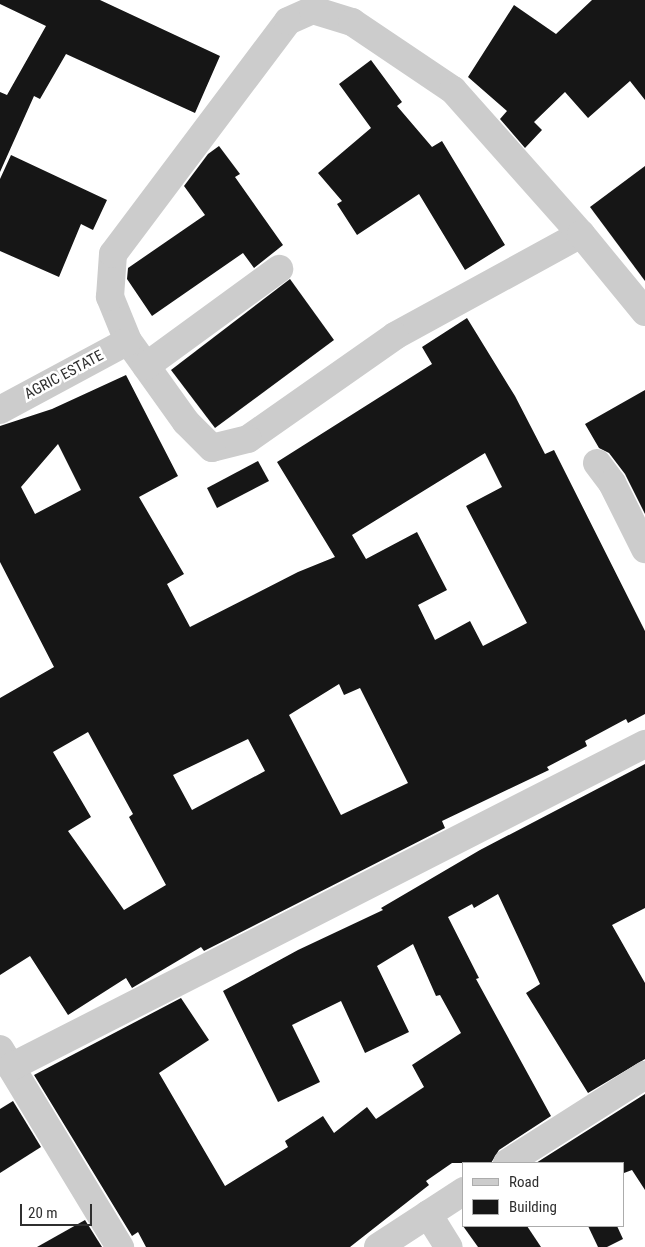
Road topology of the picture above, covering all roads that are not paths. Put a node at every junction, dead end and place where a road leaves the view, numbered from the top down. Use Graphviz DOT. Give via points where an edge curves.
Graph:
graph roads {
  1 [pos="581,234"];
  2 [pos="279,269"];
  3 [pos="645,312"];
  4 [pos="128,340"];
  5 [pos="146,366"];
  6 [pos="0,410"];
  7 [pos="597,463"];
  8 [pos="645,550"];
  9 [pos="645,744"];
  10 [pos="6,1058"];
  11 [pos="645,1075"];
  12 [pos="509,1162"];
  13 [pos="462,1192"];
  14 [pos="428,1214"];
  15 [pos="120,1247"];
  16 [pos="378,1247"];
  17 [pos="449,1247"];
  1 -- 3 [label="street"];
  1 -- 4 [label="street" via="453,90 352,22 313,10 288,21 113,254 110,297"];
  1 -- 5 [label="street" via="395,336 248,439 212,448 186,422"];
  2 -- 5 [label="street"];
  4 -- 5 [label="street"];
  4 -- 6 [label="street, AGRIC ESTATE"];
  7 -- 8 [label="street" via="612,483"];
  9 -- 10 [label="street"];
  10 -- 15 [label="street"];
  11 -- 12 [label="street"];
  13 -- 14 [label="street"];
  14 -- 16 [label="street"];
  14 -- 17 [label="street"];
}
